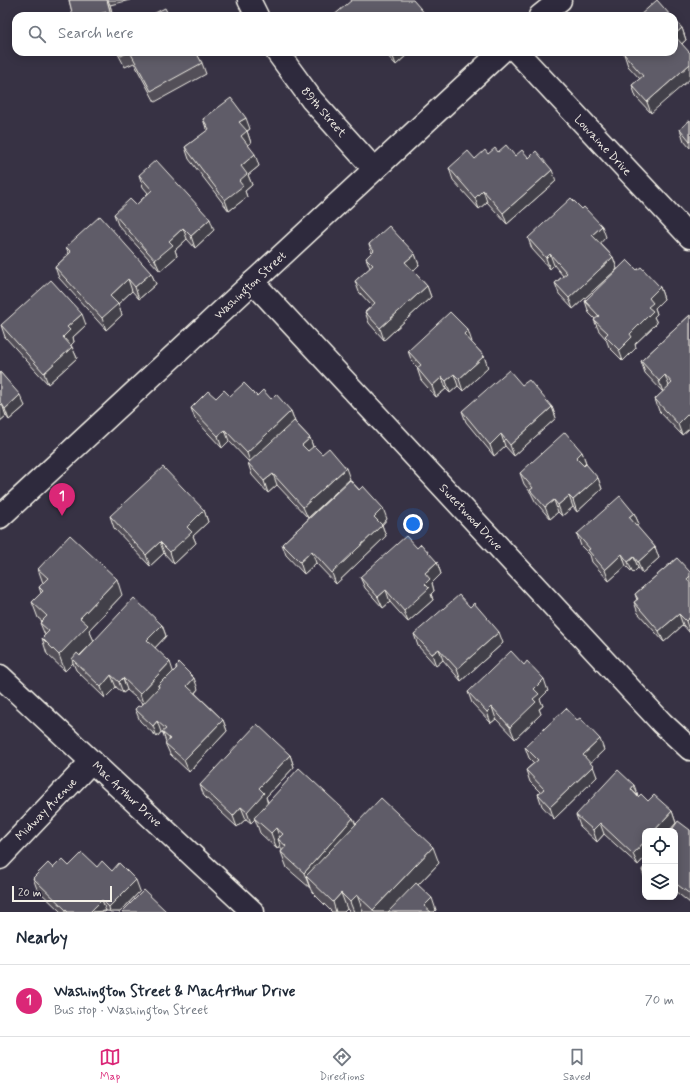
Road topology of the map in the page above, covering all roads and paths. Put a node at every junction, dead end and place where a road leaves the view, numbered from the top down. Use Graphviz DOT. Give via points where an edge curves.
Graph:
graph roads {
  1 [pos="249,0"];
  2 [pos="560,0"];
  3 [pos="255,12"];
  4 [pos="545,12"];
  5 [pos="280,56"];
  6 [pos="497,56"];
  7 [pos="521,56"];
  8 [pos="374,169"];
  9 [pos="690,237"];
  10 [pos="253,282"];
  11 [pos="0,517"];
  12 [pos="0,676"];
  13 [pos="690,749"];
  14 [pos="92,761"];
  15 [pos="0,858"];
  16 [pos="253,912"];
  1 -- 3 [label="street"];
  2 -- 4 [label="street"];
  5 -- 8 [label="street, 89th Street" via="312,100"];
  6 -- 8 [label="street, Washington Street"];
  7 -- 9 [label="street, Louvaine Drive"];
  8 -- 10 [label="street, Washington Street"];
  10 -- 11 [label="street, Washington Street"];
  10 -- 13 [label="street, Sweetwood Drive" via="662,723"];
  12 -- 14 [label="street, Mac Arthur Drive"];
  14 -- 15 [label="street, Midway Avenue"];
  14 -- 16 [label="street, Mac Arthur Drive"];
}
